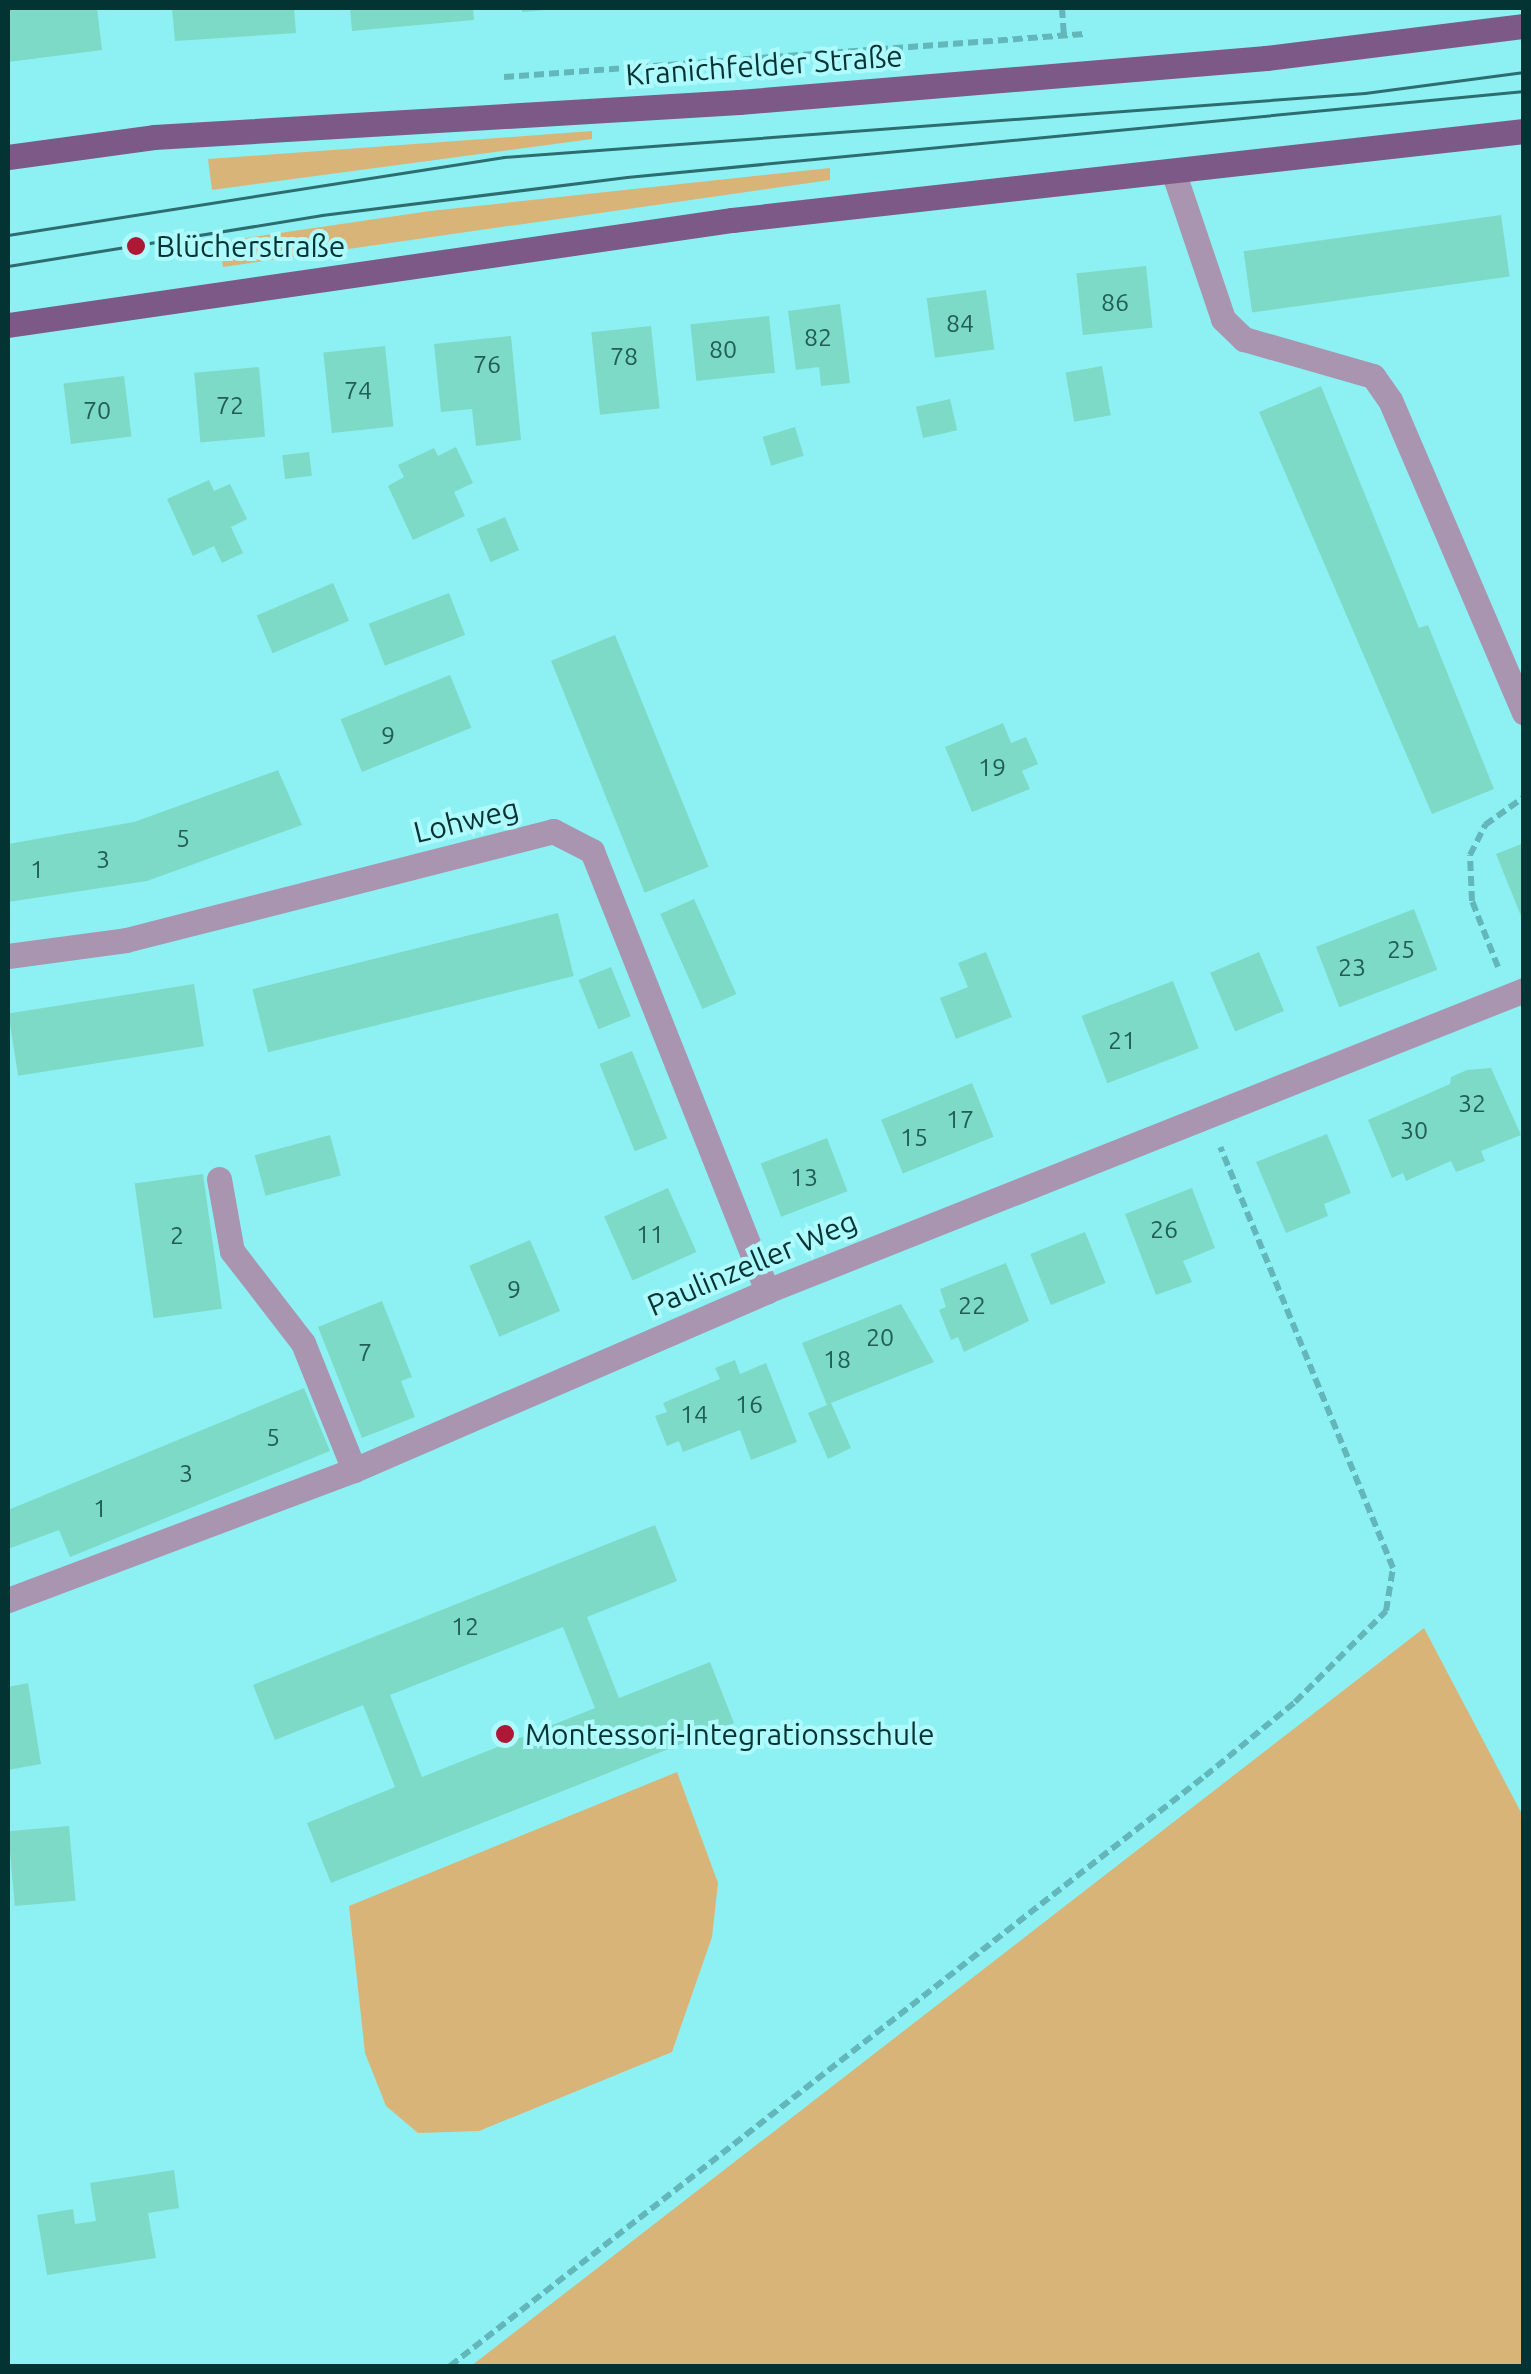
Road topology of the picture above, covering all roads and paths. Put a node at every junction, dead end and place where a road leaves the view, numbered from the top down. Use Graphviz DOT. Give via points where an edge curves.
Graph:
graph roads {
  1 [pos="1062,8"];
  2 [pos="1524,26"];
  3 [pos="1102,34"];
  4 [pos="1064,35"];
  5 [pos="496,78"];
  6 [pos="1524,131"];
  7 [pos="8,156"];
  8 [pos="1174,171"];
  9 [pos="8,325"];
  10 [pos="1524,712"];
  11 [pos="1524,797"];
  12 [pos="8,956"];
  13 [pos="1516,993"];
  14 [pos="1207,1114"];
  15 [pos="219,1179"];
  16 [pos="768,1290"];
  17 [pos="354,1470"];
  18 [pos="8,1600"];
  19 [pos="450,2366"];
  1 -- 4 [label="path"];
  2 -- 7 [label="main road, Kranichfelder Straße" via="1266,58 739,102 173,136"];
  3 -- 4 [label="path"];
  4 -- 5 [label="path"];
  6 -- 8 [label="main road"];
  8 -- 9 [label="main road" via="732,220"];
  8 -- 10 [label="street" via="1223,319 1244,339 1360,370 1390,400"];
  11 -- 13 [label="path" via="1486,826 1468,869 1472,901"];
  12 -- 16 [label="street, Lohweg" via="126,940 553,832 592,851"];
  13 -- 14 [label="street, Paulinzeller Weg"];
  14 -- 16 [label="street, Paulinzeller Weg"];
  14 -- 19 [label="path" via="1393,1568 1393,1598 1295,1702 1205,1776"];
  15 -- 17 [label="street" via="232,1251 304,1343"];
  16 -- 17 [label="street, Paulinzeller Weg"];
  17 -- 18 [label="street, Paulinzeller Weg"];
}
